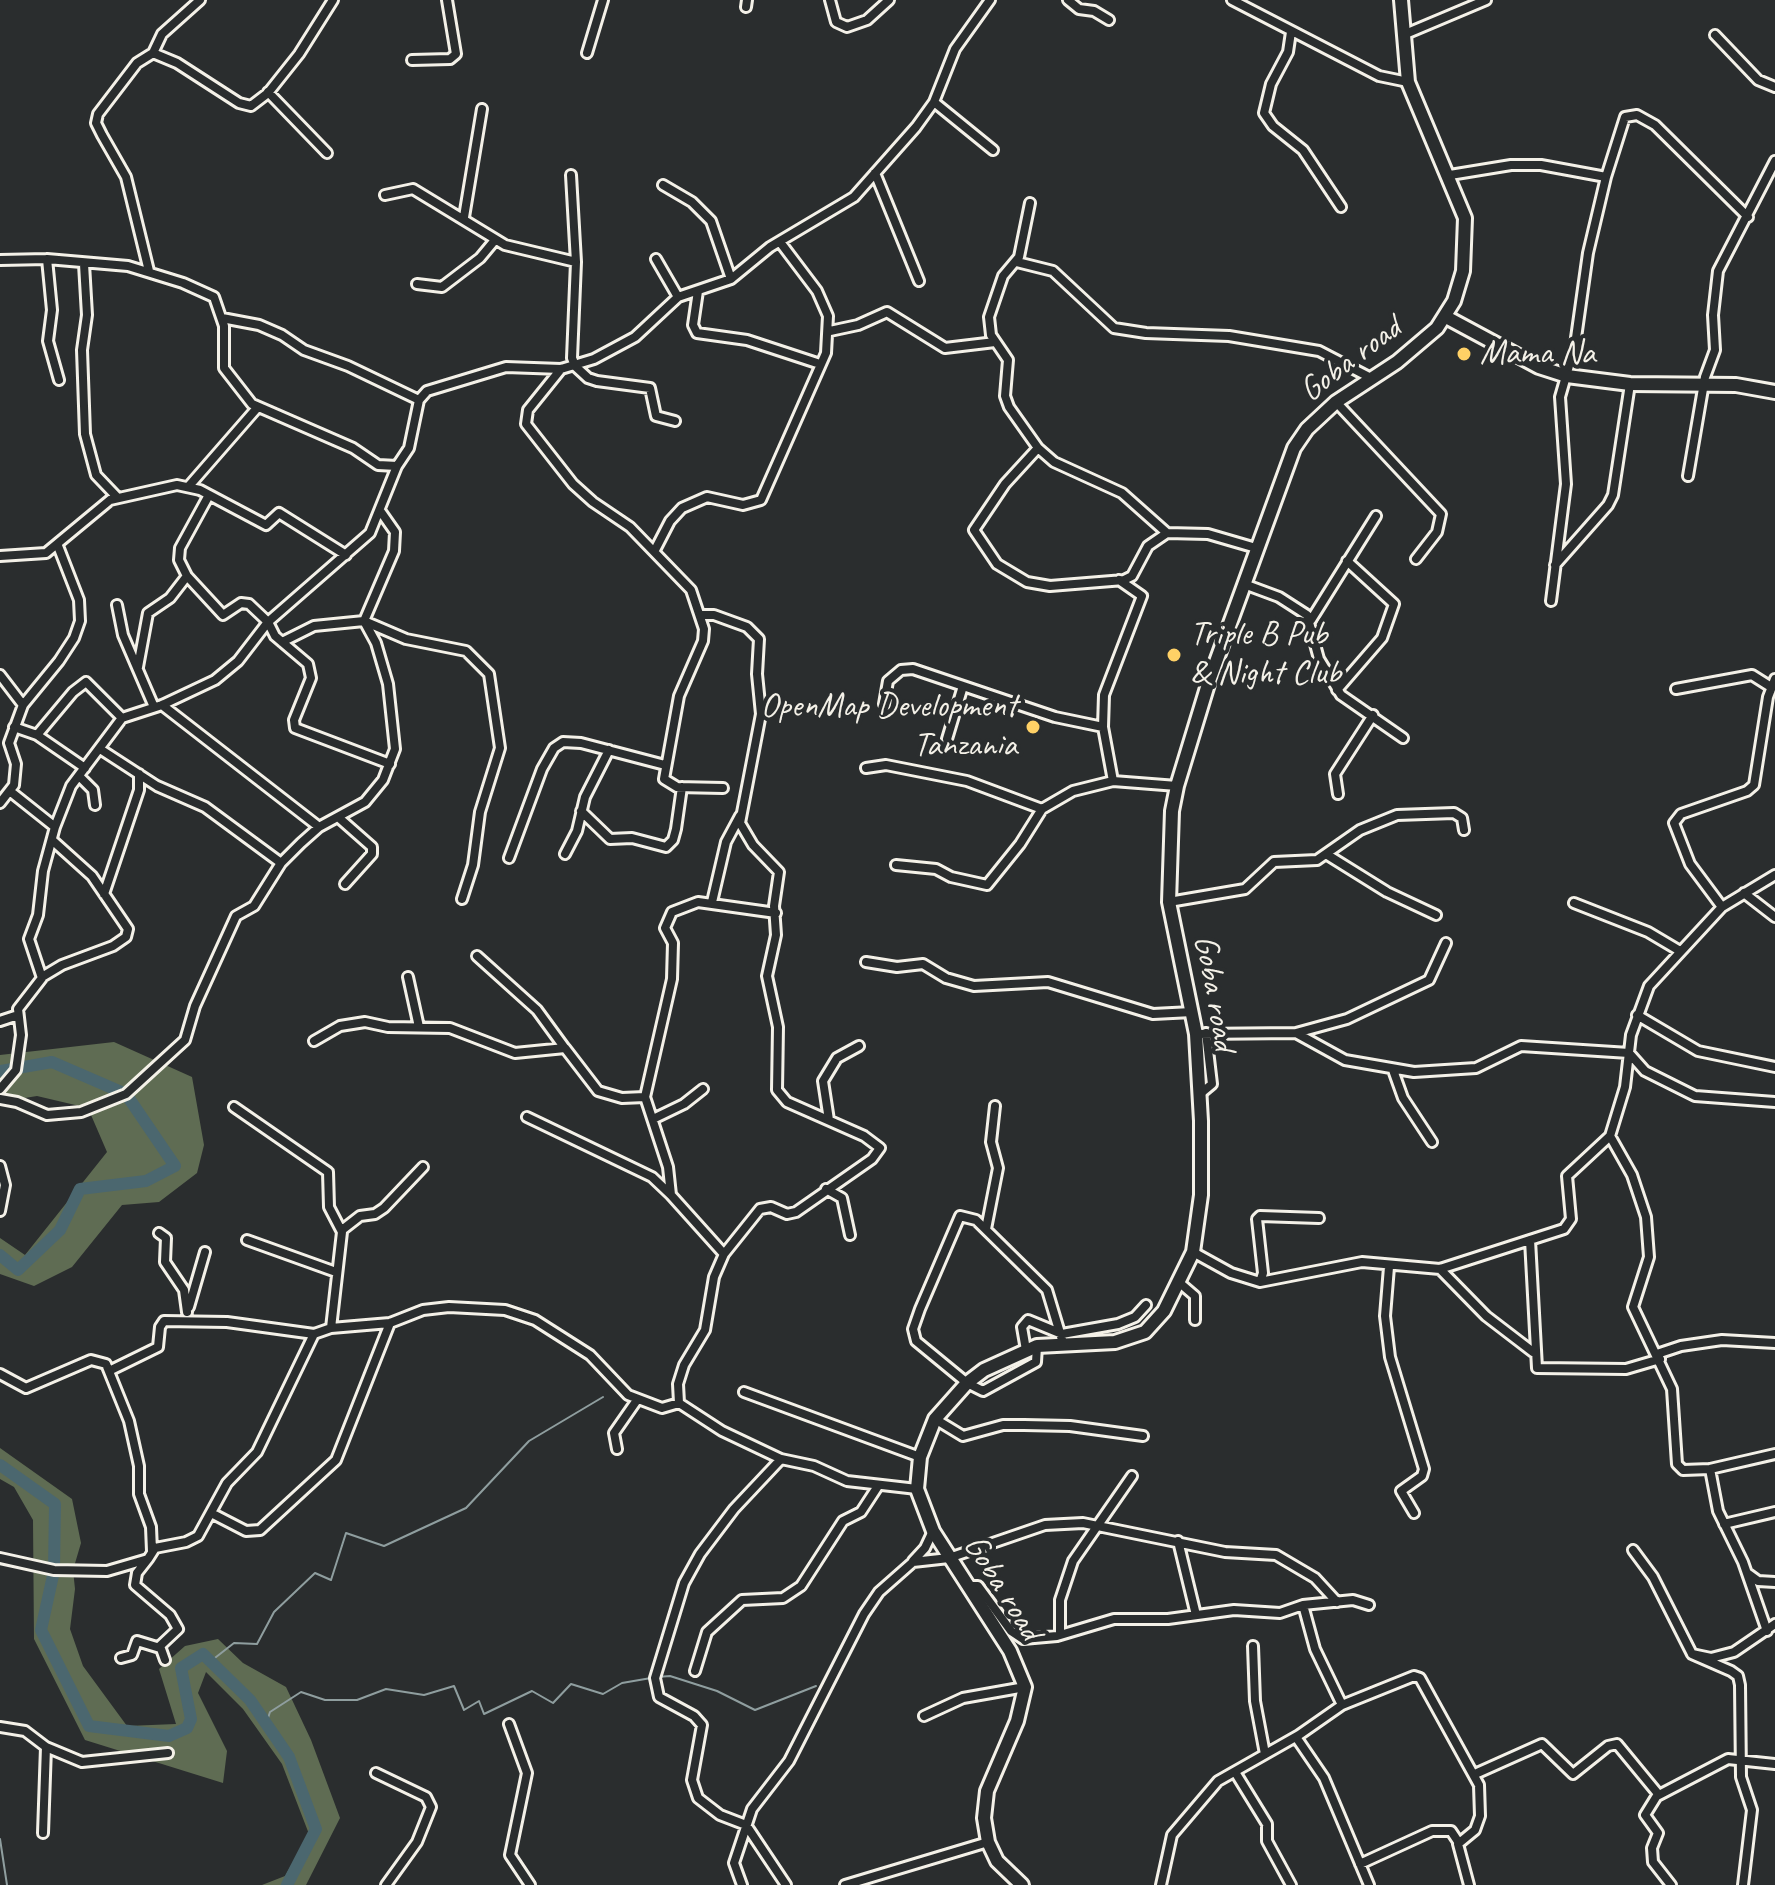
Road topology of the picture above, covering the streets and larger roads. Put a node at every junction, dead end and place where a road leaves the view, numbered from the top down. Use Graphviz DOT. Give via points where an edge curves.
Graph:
graph roads {
  1 [pos="200,0"];
  2 [pos="329,0"];
  3 [pos="447,0"];
  4 [pos="603,0"];
  5 [pos="830,0"];
  6 [pos="889,0"];
  7 [pos="990,0"];
  8 [pos="1068,0"];
  9 [pos="1232,0"];
  10 [pos="1401,0"];
  11 [pos="1486,0"];
  12 [pos="1109,20"];
  13 [pos="1291,32"];
  14 [pos="1403,35"];
  15 [pos="1715,35"];
  16 [pos="153,53"];
  17 [pos="587,53"];
  18 [pos="412,60"];
  19 [pos="1408,82"];
  20 [pos="1775,87"];
  21 [pos="268,92"];
  22 [pos="934,102"];
  23 [pos="482,109"];
  24 [pos="993,150"];
  25 [pos="327,153"];
  26 [pos="1775,163"];
  27 [pos="875,173"];
  28 [pos="571,175"];
  29 [pos="1450,175"];
  30 [pos="1606,177"];
  31 [pos="663,185"];
  32 [pos="385,195"];
  33 [pos="1030,203"];
  34 [pos="1341,207"];
  35 [pos="464,217"];
  36 [pos="1748,217"];
  37 [pos="495,240"];
  38 [pos="780,242"];
  39 [pos="47,259"];
  40 [pos="656,259"];
  41 [pos="0,260"];
  42 [pos="576,262"];
  43 [pos="1017,262"];
  44 [pos="84,264"];
  45 [pos="149,271"];
  46 [pos="731,279"];
  47 [pos="919,281"];
  48 [pos="417,284"];
  49 [pos="698,291"];
  50 [pos="678,297"];
  51 [pos="1446,317"];
  52 [pos="222,318"];
  53 [pos="830,331"];
  54 [pos="995,342"];
  55 [pos="820,364"];
  56 [pos="575,366"];
  57 [pos="561,369"];
  58 [pos="1567,376"];
  59 [pos="1371,378"];
  60 [pos="59,380"];
  61 [pos="1630,384"];
  62 [pos="1704,385"];
  63 [pos="1775,392"];
  64 [pos="419,400"];
  65 [pos="1336,402"];
  66 [pos="257,408"];
  67 [pos="675,421"];
  68 [pos="1038,448"];
  69 [pos="397,466"];
  70 [pos="1688,476"];
  71 [pos="189,486"];
  72 [pos="209,495"];
  73 [pos="117,497"];
  74 [pos="381,512"];
  75 [pos="1376,516"];
  76 [pos="1167,533"];
  77 [pos="58,546"];
  78 [pos="1256,548"];
  79 [pos="655,550"];
  80 [pos="346,555"];
  81 [pos="0,556"];
  82 [pos="1416,559"];
  83 [pos="1347,561"];
  84 [pos="1555,565"];
  85 [pos="187,576"];
  86 [pos="1119,580"];
  87 [pos="1244,584"];
  88 [pos="1551,601"];
  89 [pos="117,605"];
  90 [pos="701,615"];
  91 [pos="1311,620"];
  92 [pos="364,621"];
  93 [pos="268,622"];
  94 [pos="282,642"];
  95 [pos="138,667"];
  96 [pos="0,675"];
  97 [pos="1773,683"];
  98 [pos="963,686"];
  99 [pos="1676,689"];
  100 [pos="1337,690"];
  101 [pos="884,704"];
  102 [pos="23,705"];
  103 [pos="158,706"];
  104 [pos="1373,715"];
  105 [pos="122,718"];
  106 [pos="14,727"];
  107 [pos="1103,727"];
  108 [pos="37,735"];
  109 [pos="1403,738"];
  110 [pos="947,739"];
  111 [pos="100,749"];
  112 [pos="609,750"];
  113 [pos="390,764"];
  114 [pos="665,765"];
  115 [pos="866,768"];
  116 [pos="82,772"];
  117 [pos="139,774"];
  118 [pos="1113,781"];
  119 [pos="1177,786"];
  120 [pos="682,787"];
  121 [pos="723,788"];
  122 [pos="11,792"];
  123 [pos="1338,794"];
  124 [pos="0,803"];
  125 [pos="95,805"];
  126 [pos="1042,809"];
  127 [pos="581,811"];
  128 [pos="740,815"];
  129 [pos="338,817"];
  130 [pos="55,827"];
  131 [pos="319,827"];
  132 [pos="1464,830"];
  133 [pos="52,840"];
  134 [pos="565,854"];
  135 [pos="1326,854"];
  136 [pos="509,858"];
  137 [pos="281,863"];
  138 [pos="896,865"];
  139 [pos="1775,875"];
  140 [pos="345,884"];
  141 [pos="1744,893"];
  142 [pos="104,894"];
  143 [pos="462,899"];
  144 [pos="712,902"];
  145 [pos="1169,902"];
  146 [pos="1574,903"];
  147 [pos="1722,907"];
  148 [pos="776,913"];
  149 [pos="1436,915"];
  150 [pos="1775,917"];
  151 [pos="1446,943"];
  152 [pos="1680,951"];
  153 [pos="477,956"];
  154 [pos="866,962"];
  155 [pos="42,977"];
  156 [pos="408,977"];
  157 [pos="1192,1012"];
  158 [pos="18,1015"];
  159 [pos="1637,1015"];
  160 [pos="0,1021"];
  161 [pos="419,1027"];
  162 [pos="1201,1033"];
  163 [pos="1296,1033"];
  164 [pos="314,1041"];
  165 [pos="859,1046"];
  166 [pos="565,1048"];
  167 [pos="1629,1053"];
  168 [pos="1775,1067"];
  169 [pos="1393,1070"];
  170 [pos="0,1089"];
  171 [pos="703,1089"];
  172 [pos="645,1097"];
  173 [pos="0,1099"];
  174 [pos="1775,1102"];
  175 [pos="995,1106"];
  176 [pos="234,1107"];
  177 [pos="527,1117"];
  178 [pos="653,1119"];
  179 [pos="829,1120"];
  180 [pos="1610,1136"];
  181 [pos="1432,1142"];
  182 [pos="0,1166"];
  183 [pos="423,1167"];
  184 [pos="826,1189"];
  185 [pos="671,1195"];
  186 [pos="0,1211"];
  187 [pos="1319,1218"];
  188 [pos="986,1229"];
  189 [pos="342,1230"];
  190 [pos="159,1233"];
  191 [pos="850,1235"];
  192 [pos="247,1240"];
  193 [pos="1530,1240"];
  194 [pos="205,1252"];
  195 [pos="1193,1252"];
  196 [pos="724,1254"];
  197 [pos="1389,1267"];
  198 [pos="1440,1269"];
  199 [pos="336,1272"];
  200 [pos="1260,1282"];
  201 [pos="1181,1284"];
  202 [pos="1146,1305"];
  203 [pos="187,1312"];
  204 [pos="1195,1320"];
  205 [pos="188,1323"];
  206 [pos="390,1323"];
  207 [pos="331,1328"];
  208 [pos="314,1334"];
  209 [pos="1062,1338"];
  210 [pos="1775,1343"];
  211 [pos="1031,1348"];
  212 [pos="1533,1352"];
  213 [pos="1659,1357"];
  214 [pos="109,1371"];
  215 [pos="0,1374"];
  216 [pos="967,1383"];
  217 [pos="744,1392"];
  218 [pos="637,1400"];
  219 [pos="679,1403"];
  220 [pos="935,1419"];
  221 [pos="1143,1436"];
  222 [pos="617,1449"];
  223 [pos="1775,1454"];
  224 [pos="920,1457"];
  225 [pos="781,1459"];
  226 [pos="1710,1469"];
  227 [pos="1132,1476"];
  228 [pos="878,1486"];
  229 [pos="917,1489"];
  230 [pos="1775,1512"];
  231 [pos="1414,1513"];
  232 [pos="213,1514"];
  233 [pos="1724,1524"];
  234 [pos="1101,1525"];
  235 [pos="933,1531"];
  236 [pos="1178,1541"];
  237 [pos="1633,1550"];
  238 [pos="150,1555"];
  239 [pos="0,1558"];
  240 [pos="949,1558"];
  241 [pos="913,1562"];
  242 [pos="1747,1573"];
  243 [pos="1775,1582"];
  244 [pos="966,1587"];
  245 [pos="1337,1602"];
  246 [pos="1303,1605"];
  247 [pos="1369,1605"];
  248 [pos="1196,1615"];
  249 [pos="1775,1624"];
  250 [pos="1767,1631"];
  251 [pos="1060,1634"];
  252 [pos="1253,1646"];
  253 [pos="160,1648"];
  254 [pos="1692,1654"];
  255 [pos="121,1658"];
  256 [pos="165,1660"];
  257 [pos="695,1671"];
  258 [pos="1025,1687"];
  259 [pos="1342,1705"];
  260 [pos="924,1716"];
  261 [pos="509,1724"];
  262 [pos="0,1727"];
  263 [pos="1296,1737"];
  264 [pos="46,1747"];
  265 [pos="168,1753"];
  266 [pos="1265,1754"];
  267 [pos="1741,1761"];
  268 [pos="1775,1764"];
  269 [pos="1235,1772"];
  270 [pos="376,1773"];
  271 [pos="1475,1774"];
  272 [pos="1658,1794"];
  273 [pos="746,1825"];
  274 [pos="43,1833"];
  275 [pos="988,1842"];
  276 [pos="1459,1843"];
  277 [pos="1360,1864"];
  278 [pos="386,1885"];
  279 [pos="530,1885"];
  280 [pos="742,1885"];
  281 [pos="786,1885"];
  282 [pos="845,1885"];
  283 [pos="1022,1885"];
  284 [pos="1161,1885"];
  285 [pos="1291,1885"];
  286 [pos="1369,1885"];
  287 [pos="1469,1885"];
  288 [pos="1671,1885"];
  289 [pos="1743,1885"];
  1 -- 16 [label="street" via="162,34"];
  2 -- 21 [label="street" via="306,45"];
  3 -- 18 [label="street" via="456,54 450,59"];
  4 -- 17 [label="street"];
  5 -- 6 [label="street" via="836,22 847,27 867,20"];
  7 -- 22 [label="street" via="955,49"];
  8 -- 12 [label="street"];
  9 -- 13 [label="street"];
  10 -- 14 [label="street, Goba road"];
  11 -- 14 [label="street"];
  13 -- 19 [label="street" via="1379,76"];
  13 -- 34 [label="street" via="1264,113 1303,150"];
  14 -- 19 [label="street, Goba road"];
  15 -- 20 [label="street" via="1758,80"];
  16 -- 21 [label="street" via="246,106"];
  16 -- 45 [label="street" via="137,63 96,123 126,177"];
  19 -- 29 [label="street, Goba road" via="1428,138"];
  21 -- 25 [label="street"];
  22 -- 24 [label="street"];
  22 -- 27 [label="street"];
  23 -- 35 [label="street"];
  26 -- 36 [label="street"];
  27 -- 38 [label="street" via="854,197"];
  27 -- 47 [label="street"];
  28 -- 42 [label="street"];
  29 -- 30 [label="street" via="1541,165"];
  29 -- 51 [label="street, Goba road" via="1465,218 1466,245 1463,271"];
  30 -- 36 [label="street" via="1625,117 1637,115 1661,130"];
  30 -- 58 [label="street"];
  31 -- 46 [label="street" via="711,221"];
  32 -- 35 [label="street" via="413,189"];
  33 -- 43 [label="street"];
  35 -- 37 [label="street"];
  36 -- 62 [label="street" via="1718,271 1715,350"];
  37 -- 42 [label="street"];
  37 -- 48 [label="street" via="442,287"];
  38 -- 46 [label="street"];
  38 -- 53 [label="street" via="817,291"];
  39 -- 41 [label="street"];
  39 -- 44 [label="street"];
  39 -- 60 [label="street" via="52,310 48,341"];
  40 -- 50 [label="street"];
  42 -- 56 [label="street"];
  43 -- 54 [label="street" via="1003,276 993,303 989,328"];
  43 -- 59 [label="street" via="1053,271 1114,328 1229,336 1319,351"];
  44 -- 45 [label="street"];
  44 -- 73 [label="street" via="85,434 96,475"];
  45 -- 52 [label="street" via="214,297"];
  46 -- 49 [label="street"];
  49 -- 50 [label="street"];
  49 -- 55 [label="street" via="693,325 697,333 747,340"];
  50 -- 56 [label="street" via="635,337"];
  51 -- 58 [label="street" via="1539,367"];
  51 -- 59 [label="street, Goba road" via="1422,343"];
  52 -- 64 [label="street" via="259,325"];
  52 -- 66 [label="street" via="224,368 234,387"];
  53 -- 54 [label="street" via="887,312 945,348"];
  53 -- 55 [label="street"];
  54 -- 68 [label="street" via="1008,360 1009,407"];
  55 -- 79 [label="street" via="761,500 743,505 707,497 682,508"];
  56 -- 57 [label="street"];
  56 -- 67 [label="street" via="597,381 650,388 656,416"];
  57 -- 64 [label="street" via="492,370 427,391"];
  57 -- 79 [label="street" via="528,410 526,424 573,484"];
  58 -- 61 [label="street"];
  58 -- 84 [label="street" via="1560,397 1566,484"];
  59 -- 65 [label="street, Goba road"];
  61 -- 62 [label="street"];
  61 -- 84 [label="street" via="1613,495"];
  62 -- 63 [label="street"];
  62 -- 70 [label="street"];
  64 -- 69 [label="street" via="409,448"];
  65 -- 78 [label="street, Goba road" via="1294,448"];
  65 -- 82 [label="street" via="1441,514 1437,532"];
  66 -- 69 [label="street" via="327,435 378,465"];
  66 -- 71 [label="street"];
  68 -- 76 [label="street" via="1054,462 1122,493"];
  68 -- 86 [label="street" via="977,520 975,535 997,564 1027,582 1050,586"];
  69 -- 74 [label="street"];
  71 -- 72 [label="street"];
  71 -- 73 [label="street"];
  72 -- 80 [label="street" via="266,525 279,513"];
  72 -- 85 [label="street" via="180,548"];
  73 -- 77 [label="street"];
  74 -- 80 [label="street" via="370,533"];
  74 -- 92 [label="street" via="395,532 394,551"];
  75 -- 83 [label="street"];
  76 -- 78 [label="street" via="1208,534"];
  76 -- 86 [label="street" via="1148,546 1132,576"];
  77 -- 81 [label="street" via="46,553"];
  77 -- 102 [label="street" via="79,600 80,621 59,661"];
  78 -- 87 [label="street, Goba road"];
  79 -- 90 [label="street" via="691,590"];
  80 -- 93 [label="street"];
  83 -- 91 [label="street"];
  83 -- 100 [label="street" via="1394,604 1375,649"];
  84 -- 88 [label="street"];
  85 -- 93 [label="street" via="223,615 246,603"];
  85 -- 95 [label="street" via="170,598 148,613"];
  86 -- 107 [label="street" via="1142,596 1107,682"];
  87 -- 91 [label="street" via="1288,602"];
  87 -- 119 [label="street, Goba road"];
  89 -- 95 [label="street" via="118,622"];
  90 -- 114 [label="street" via="703,641 679,696"];
  90 -- 128 [label="street" via="747,627 759,639 761,714"];
  91 -- 100 [label="street" via="1319,659"];
  92 -- 94 [label="street" via="314,626"];
  92 -- 113 [label="street" via="388,684 395,741"];
  92 -- 143 [label="street" via="406,639 466,651 493,685 500,748"];
  93 -- 94 [label="street"];
  93 -- 103 [label="street" via="238,661 215,680"];
  94 -- 113 [label="street" via="311,673 295,728"];
  95 -- 103 [label="street"];
  96 -- 102 [label="street"];
  97 -- 99 [label="street" via="1752,675"];
  97 -- 147 [label="street" via="1754,785 1681,814 1674,823 1690,864"];
  98 -- 101 [label="street" via="906,669 888,681"];
  98 -- 107 [label="street"];
  98 -- 110 [label="street"];
  100 -- 104 [label="street"];
  102 -- 106 [label="street"];
  103 -- 105 [label="street"];
  103 -- 131 [label="street"];
  104 -- 109 [label="street"];
  104 -- 123 [label="street" via="1335,774"];
  105 -- 108 [label="street" via="86,682"];
  105 -- 111 [label="street"];
  106 -- 108 [label="street"];
  106 -- 122 [label="street" via="9,747 17,771"];
  107 -- 118 [label="street"];
  108 -- 116 [label="street"];
  111 -- 116 [label="street"];
  111 -- 117 [label="street"];
  112 -- 114 [label="street"];
  112 -- 127 [label="street"];
  112 -- 136 [label="street" via="571,741 554,748"];
  113 -- 129 [label="street" via="365,802"];
  114 -- 120 [label="street" via="666,783"];
  115 -- 126 [label="street" via="886,765 967,781"];
  116 -- 125 [label="street"];
  116 -- 130 [label="street"];
  117 -- 137 [label="street" via="205,807"];
  117 -- 142 [label="street" via="139,790"];
  118 -- 119 [label="street"];
  118 -- 126 [label="street" via="1083,787"];
  119 -- 145 [label="street, Goba road"];
  120 -- 121 [label="street"];
  120 -- 127 [label="street" via="676,829 666,847 632,838 610,839"];
  122 -- 124 [label="street"];
  122 -- 130 [label="street"];
  126 -- 138 [label="street" via="987,885 936,869"];
  127 -- 134 [label="street"];
  128 -- 144 [label="street" via="726,842"];
  128 -- 148 [label="street" via="742,830 779,872"];
  129 -- 131 [label="street"];
  129 -- 140 [label="street" via="372,847 372,854"];
  130 -- 133 [label="street"];
  131 -- 137 [label="street"];
  132 -- 135 [label="street" via="1462,818 1454,813 1397,815 1360,830"];
  133 -- 142 [label="street"];
  133 -- 155 [label="street" via="29,939"];
  135 -- 145 [label="street" via="1317,860 1274,862 1245,889"];
  135 -- 149 [label="street"];
  137 -- 173 [label="street" via="254,906 234,918 185,1040 126,1094 81,1112 47,1115"];
  139 -- 141 [label="street"];
  141 -- 147 [label="street"];
  141 -- 150 [label="street"];
  142 -- 155 [label="street" via="128,925 126,937"];
  144 -- 148 [label="street"];
  144 -- 172 [label="street" via="689,902 667,921 673,943 672,979"];
  145 -- 157 [label="street, Goba road"];
  146 -- 152 [label="street" via="1648,932"];
  147 -- 152 [label="street"];
  148 -- 179 [label="street" via="767,976 778,1027 777,1090 787,1102"];
  151 -- 163 [label="street" via="1429,980 1347,1019"];
  152 -- 159 [label="street" via="1649,986"];
  153 -- 166 [label="street" via="537,1010"];
  154 -- 157 [label="street" via="923,964 974,986 1048,982 1153,1014"];
  155 -- 158 [label="street" via="23,999"];
  156 -- 161 [label="street"];
  157 -- 162 [label="street, Goba road"];
  158 -- 160 [label="street"];
  158 -- 170 [label="street" via="16,1070"];
  159 -- 167 [label="street"];
  159 -- 168 [label="street" via="1698,1051"];
  161 -- 164 [label="street" via="359,1023 340,1026"];
  161 -- 166 [label="street" via="450,1028 515,1053"];
  162 -- 163 [label="street"];
  162 -- 195 [label="street, Goba road" via="1201,1195"];
  163 -- 169 [label="street" via="1345,1060"];
  165 -- 179 [label="street" via="837,1058 823,1081"];
  166 -- 172 [label="street" via="598,1091"];
  167 -- 169 [label="street" via="1521,1046 1457,1071"];
  167 -- 174 [label="street" via="1645,1071 1695,1096"];
  167 -- 180 [label="street"];
  169 -- 181 [label="street" via="1403,1098"];
  171 -- 178 [label="street"];
  172 -- 178 [label="street"];
  175 -- 188 [label="street" via="991,1133 998,1168"];
  176 -- 189 [label="street" via="325,1168 329,1207"];
  177 -- 185 [label="street" via="652,1177"];
  178 -- 185 [label="street"];
  179 -- 184 [label="street" via="880,1148"];
  180 -- 193 [label="street" via="1567,1176 1570,1224"];
  180 -- 213 [label="street" via="1632,1175 1646,1217 1649,1257 1633,1307"];
  182 -- 186 [label="street" via="5,1185"];
  183 -- 189 [label="street" via="384,1208 360,1216"];
  184 -- 191 [label="street" via="842,1198"];
  184 -- 196 [label="street" via="791,1213 760,1209"];
  185 -- 196 [label="street"];
  187 -- 200 [label="street" via="1257,1219"];
  188 -- 209 [label="street" via="1047,1290"];
  188 -- 216 [label="street" via="969,1217 958,1218 913,1329 916,1341"];
  189 -- 199 [label="street"];
  190 -- 203 [label="street" via="166,1238 165,1262 184,1290"];
  192 -- 199 [label="street"];
  193 -- 198 [label="street"];
  193 -- 212 [label="street"];
  194 -- 203 [label="street"];
  195 -- 200 [label="street"];
  195 -- 201 [label="street, Goba road"];
  196 -- 219 [label="street" via="714,1277 705,1330 678,1384"];
  197 -- 198 [label="street"];
  197 -- 200 [label="street" via="1362,1262"];
  197 -- 231 [label="street" via="1385,1316 1390,1357 1424,1469 1401,1491"];
  198 -- 212 [label="street" via="1486,1316"];
  199 -- 207 [label="street"];
  201 -- 204 [label="street" via="1195,1296"];
  201 -- 209 [label="street, Goba road" via="1145,1332 1115,1342"];
  202 -- 209 [label="street" via="1118,1324"];
  203 -- 205 [label="street"];
  205 -- 208 [label="street" via="227,1322"];
  205 -- 214 [label="street" via="164,1321 158,1347"];
  206 -- 207 [label="street"];
  206 -- 218 [label="street" via="449,1307 524,1315 590,1355"];
  206 -- 232 [label="street" via="336,1460 260,1530 246,1531"];
  207 -- 208 [label="street"];
  208 -- 232 [label="street" via="264,1439 227,1483"];
  209 -- 211 [label="street, Goba road"];
  209 -- 211 [label="street" via="1028,1320 1022,1327"];
  210 -- 213 [label="street" via="1722,1340 1681,1346"];
  211 -- 216 [label="street, Goba road"];
  211 -- 216 [label="street" via="1036,1362 990,1390"];
  212 -- 213 [label="street" via="1540,1370 1626,1369"];
  213 -- 226 [label="street" via="1675,1405 1677,1464 1683,1470"];
  214 -- 215 [label="street" via="101,1360 91,1360 23,1388"];
  214 -- 238 [label="street" via="129,1421 139,1494 151,1527"];
  216 -- 220 [label="street, Goba road"];
  217 -- 224 [label="street"];
  218 -- 219 [label="street" via="662,1408"];
  218 -- 222 [label="street" via="614,1433"];
  219 -- 225 [label="street"];
  220 -- 221 [label="street" via="963,1436 1003,1425 1059,1425"];
  220 -- 224 [label="street, Goba road"];
  223 -- 226 [label="street"];
  224 -- 229 [label="street, Goba road"];
  225 -- 228 [label="street"];
  225 -- 273 [label="street" via="700,1554 684,1583 655,1673 659,1697 702,1725 692,1780 698,1798 720,1815"];
  226 -- 233 [label="street"];
  227 -- 234 [label="street"];
  228 -- 229 [label="street"];
  228 -- 257 [label="street" via="861,1512 843,1521 801,1586 783,1598 742,1600 707,1632"];
  229 -- 235 [label="street, Goba road"];
  230 -- 233 [label="street"];
  232 -- 238 [label="street" via="198,1536"];
  233 -- 242 [label="street"];
  234 -- 236 [label="street"];
  234 -- 240 [label="street" via="1045,1525"];
  234 -- 251 [label="street" via="1073,1561 1060,1600"];
  235 -- 240 [label="street, Goba road"];
  235 -- 241 [label="street"];
  236 -- 245 [label="street" via="1225,1552 1276,1555 1315,1578"];
  236 -- 248 [label="street"];
  237 -- 254 [label="street" via="1653,1577"];
  238 -- 239 [label="street" via="107,1571 77,1572"];
  238 -- 253 [label="street" via="135,1585 170,1615 178,1629"];
  240 -- 241 [label="street"];
  240 -- 244 [label="street, Goba road"];
  241 -- 273 [label="street" via="879,1592 864,1614 789,1761 759,1797"];
  242 -- 243 [label="street" via="1758,1581"];
  242 -- 250 [label="street"];
  244 -- 251 [label="street" via="978,1586 1023,1639"];
  244 -- 258 [label="street, Goba road" via="1010,1651"];
  245 -- 246 [label="street"];
  245 -- 247 [label="street"];
  246 -- 248 [label="street" via="1280,1613 1234,1610"];
  246 -- 259 [label="street" via="1315,1649"];
  248 -- 251 [label="street" via="1114,1619"];
  249 -- 250 [label="street"];
  250 -- 254 [label="street" via="1734,1652 1711,1658"];
  252 -- 266 [label="street" via="1255,1701"];
  253 -- 255 [label="street" via="137,1641 132,1655"];
  253 -- 256 [label="street"];
  254 -- 267 [label="street" via="1738,1676"];
  258 -- 260 [label="street" via="963,1698"];
  258 -- 275 [label="street, Goba road" via="1017,1721 987,1791"];
  259 -- 263 [label="street"];
  259 -- 271 [label="street" via="1420,1678"];
  261 -- 279 [label="street" via="527,1773 510,1855"];
  262 -- 264 [label="street" via="25,1731"];
  263 -- 266 [label="street"];
  263 -- 277 [label="street" via="1324,1778"];
  264 -- 265 [label="street" via="82,1762"];
  264 -- 274 [label="street"];
  266 -- 269 [label="street"];
  267 -- 268 [label="street"];
  267 -- 272 [label="street" via="1723,1761"];
  267 -- 289 [label="street" via="1752,1810"];
  269 -- 284 [label="street" via="1206,1792 1172,1835"];
  269 -- 285 [label="street" via="1267,1824 1267,1841"];
  270 -- 278 [label="street" via="426,1797 431,1807 417,1842"];
  271 -- 272 [label="street" via="1542,1744 1573,1774 1615,1744"];
  271 -- 276 [label="street" via="1480,1816 1470,1836"];
  272 -- 288 [label="street" via="1645,1815 1658,1833 1653,1862"];
  273 -- 280 [label="street" via="734,1863"];
  273 -- 281 [label="street"];
  275 -- 282 [label="street"];
  275 -- 283 [label="street" via="997,1861"];
  276 -- 277 [label="street" via="1451,1831 1432,1831"];
  276 -- 287 [label="street"];
  277 -- 286 [label="street"];
}
